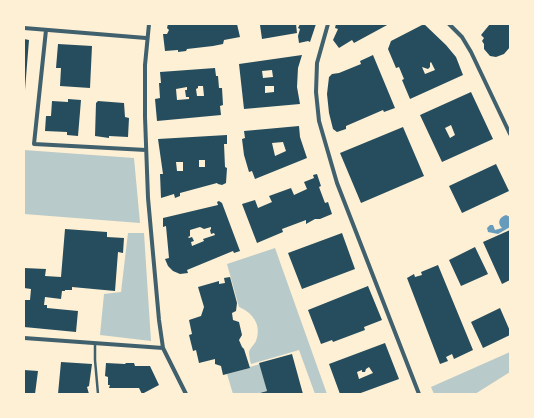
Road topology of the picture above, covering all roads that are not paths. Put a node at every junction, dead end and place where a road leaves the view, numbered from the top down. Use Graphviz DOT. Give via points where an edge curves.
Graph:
graph roads {
  1 [pos="149,24"];
  2 [pos="328,24"];
  3 [pos="449,24"];
  4 [pos="24,28"];
  5 [pos="46,30"];
  6 [pos="146,38"];
  7 [pos="510,134"];
  8 [pos="146,150"];
  9 [pos="24,338"];
  10 [pos="95,344"];
  11 [pos="163,348"];
  12 [pos="98,394"];
  13 [pos="186,394"];
  14 [pos="419,394"];
  1 -- 6 [label="street"];
  2 -- 14 [label="street" via="318,63 316,92 319,121 337,183"];
  3 -- 7 [label="street" via="462,37 471,52"];
  4 -- 5 [label="street"];
  5 -- 6 [label="street"];
  5 -- 8 [label="street" via="34,144"];
  6 -- 8 [label="street"];
  8 -- 11 [label="street" via="148,198"];
  9 -- 10 [label="street"];
  10 -- 11 [label="street"];
  10 -- 12 [label="lane"];
  11 -- 13 [label="street"];
}
